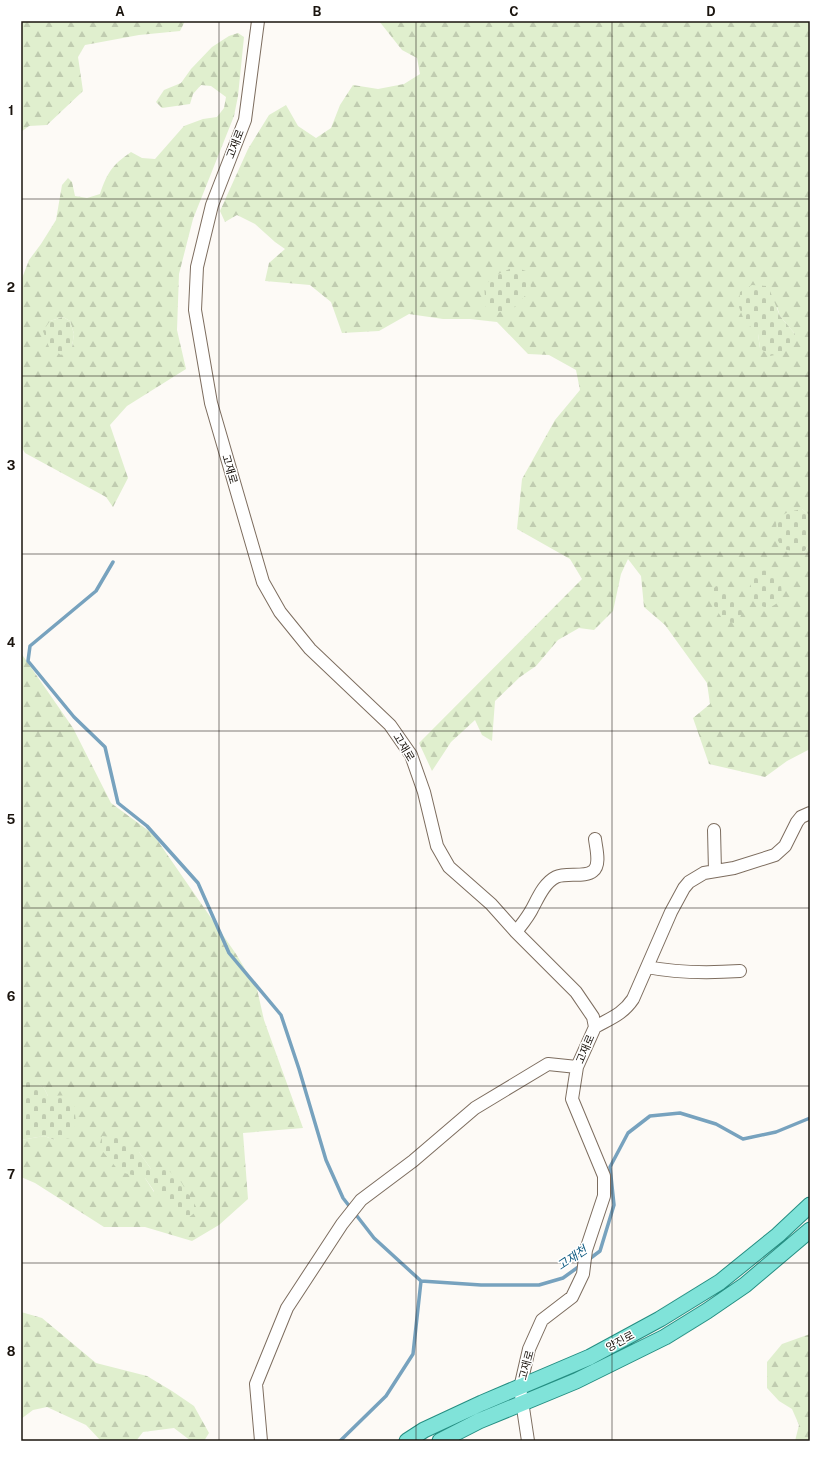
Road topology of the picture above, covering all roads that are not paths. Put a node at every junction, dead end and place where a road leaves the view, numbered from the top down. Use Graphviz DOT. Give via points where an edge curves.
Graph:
graph roads {
  1 [pos="258,21"];
  2 [pos="810,812"];
  3 [pos="714,830"];
  4 [pos="595,839"];
  5 [pos="715,871"];
  6 [pos="516,932"];
  7 [pos="647,967"];
  8 [pos="740,971"];
  9 [pos="595,1027"];
  10 [pos="578,1067"];
  11 [pos="810,1205"];
  12 [pos="810,1230"];
  13 [pos="520,1388"];
  14 [pos="522,1404"];
  15 [pos="261,1441"];
  16 [pos="407,1441"];
  17 [pos="440,1441"];
  18 [pos="528,1441"];
  1 -- 6 [label="street, 고재로" via="245,120 212,205 197,267 195,310 211,404 263,582 280,612 310,649 390,725 411,755 424,792 437,846 449,868 491,904"];
  2 -- 5 [label="street" via="797,822 785,846 775,855"];
  3 -- 5 [label="street"];
  4 -- 6 [label="street" via="597,864 593,871 556,877 542,891"];
  5 -- 7 [label="street" via="694,878 684,888"];
  6 -- 9 [label="street, 고재로" via="576,992 593,1017"];
  7 -- 8 [label="street" via="701,972"];
  7 -- 9 [label="street" via="626,1009"];
  9 -- 10 [label="street, 고재로"];
  10 -- 13 [label="street, 고재로" via="572,1099 604,1176 604,1196 586,1250 583,1274 572,1297 542,1320 529,1349"];
  10 -- 15 [label="street" via="548,1064 475,1108 414,1161 361,1200 342,1224 287,1308 256,1384"];
  11 -- 13 [label="main road, 양진로" via="720,1282 660,1319 590,1357"];
  12 -- 14 [label="main road, 양진로" via="745,1285 665,1337 576,1381"];
  13 -- 14 [label="street, 고재로"];
  13 -- 16 [label="main road, 양진로" via="424,1430"];
  14 -- 17 [label="main road, 양진로" via="479,1421"];
  14 -- 18 [label="street, 고재로"];
}
